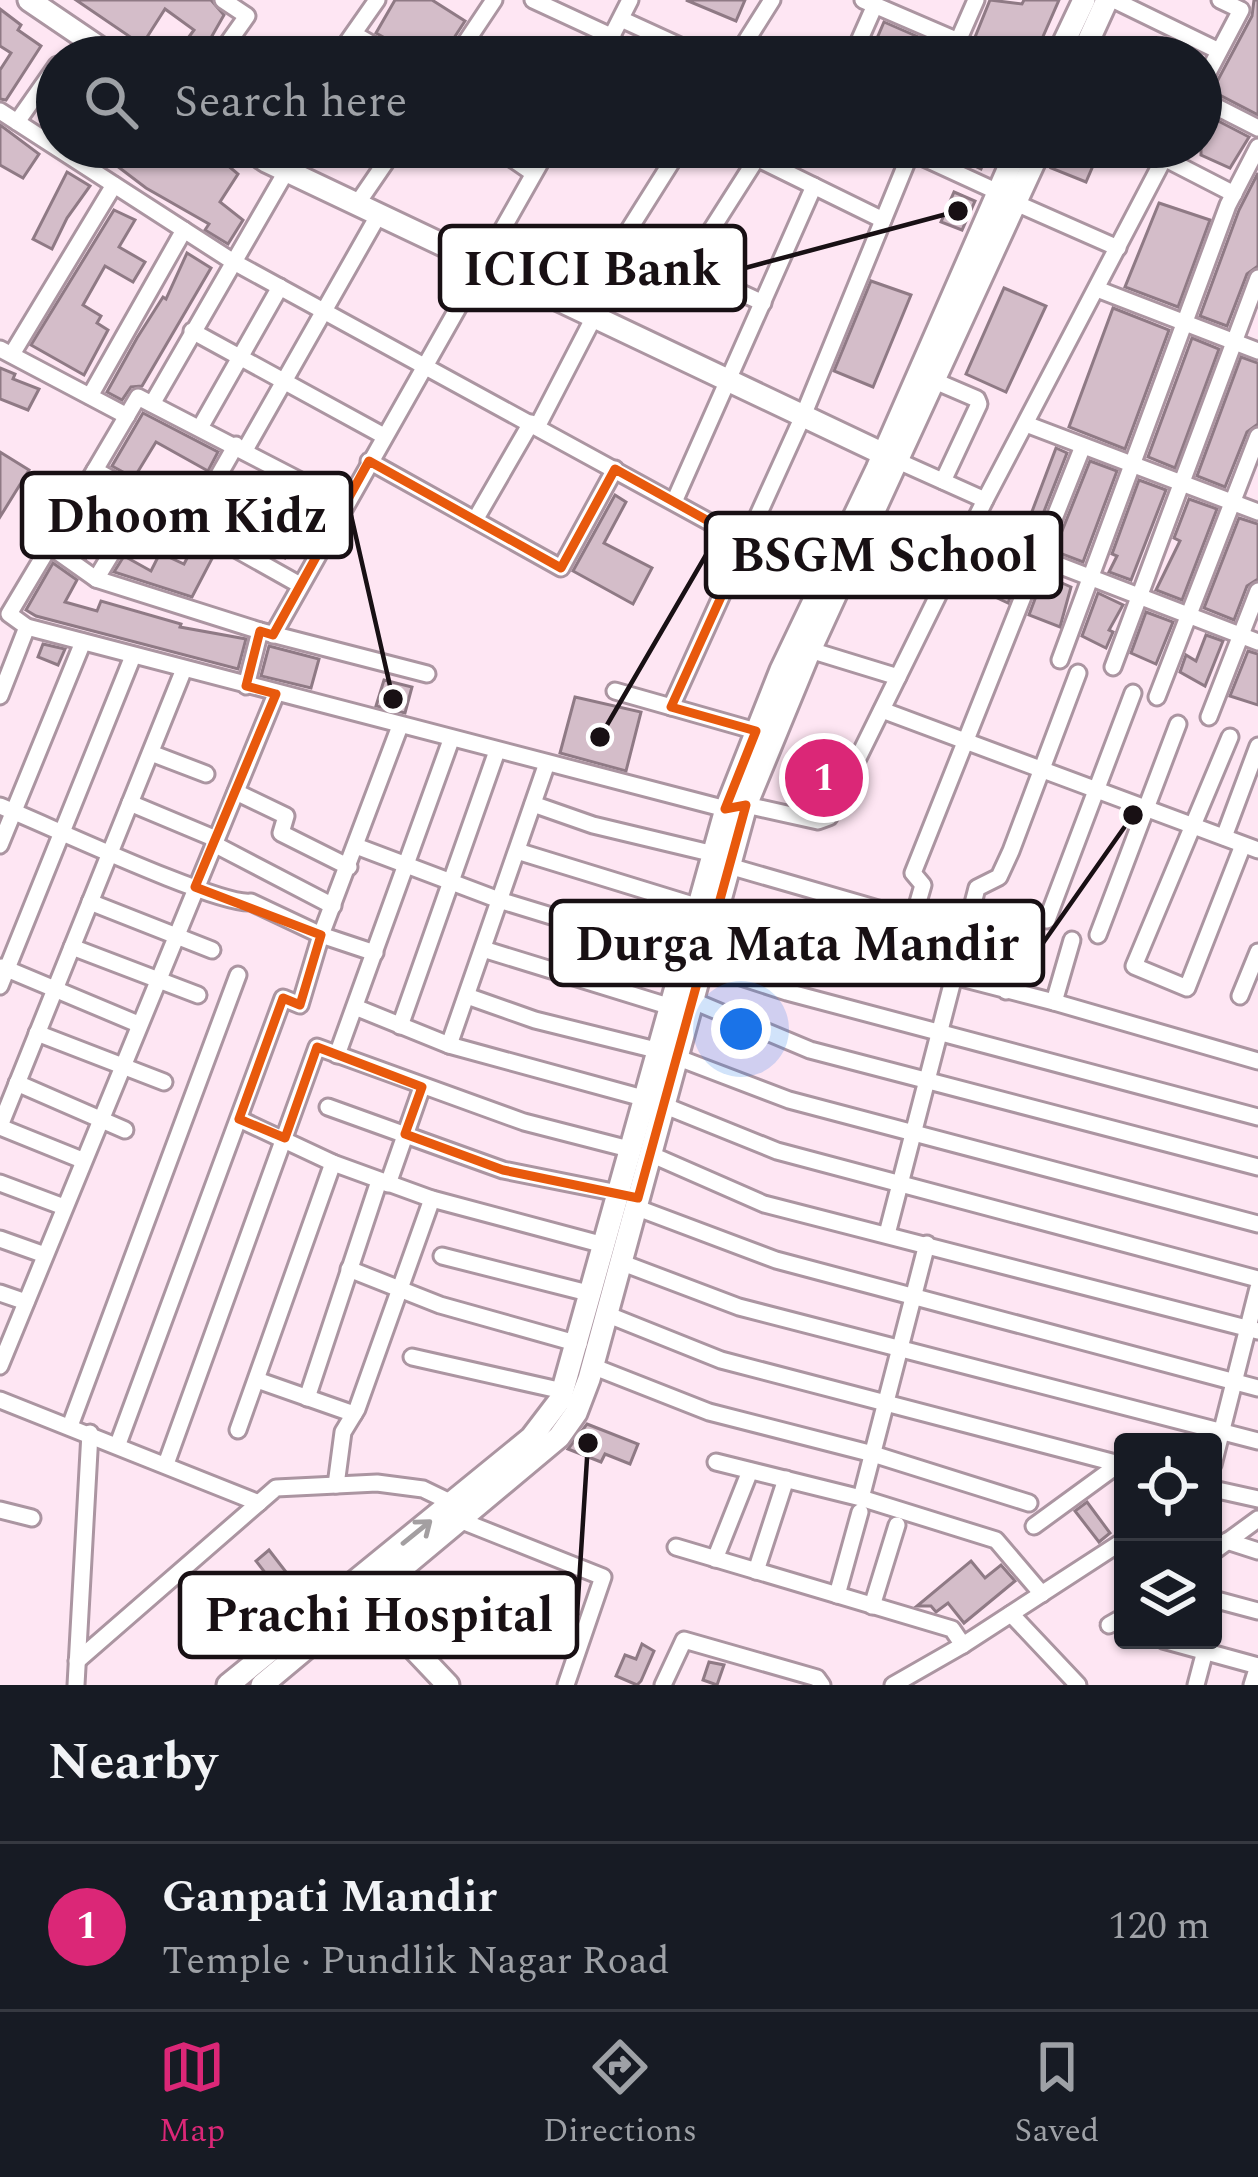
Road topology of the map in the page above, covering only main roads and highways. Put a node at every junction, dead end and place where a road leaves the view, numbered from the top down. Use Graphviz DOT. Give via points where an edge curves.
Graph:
graph roads {
  1 [pos="28,0"];
  2 [pos="1084,0"];
  3 [pos="1110,0"];
  4 [pos="82,36"];
  5 [pos="1068,36"];
  6 [pos="1092,36"];
  7 [pos="292,168"];
  8 [pos="1013,168"];
  9 [pos="1027,168"];
  10 [pos="1007,198"];
  11 [pos="891,457"];
  12 [pos="736,807"];
  13 [pos="692,960"];
  14 [pos="666,1053"];
  15 [pos="630,1199"];
  16 [pos="457,1512"];
  17 [pos="360,1592"];
  18 [pos="434,1681"];
  19 [pos="228,1685"];
  20 [pos="262,1685"];
  1 -- 4 [label="main road"];
  2 -- 5 [label="main road"];
  3 -- 6 [label="main road"];
  7 -- 11 [label="main road"];
  8 -- 10 [label="main road"];
  9 -- 10 [label="main road"];
  10 -- 11 [label="main road"];
  10 -- 11 [label="main road" via="935,381"];
  11 -- 12 [label="main road"];
  11 -- 12 [label="main road" via="756,731"];
  12 -- 13 [label="main road"];
  13 -- 14 [label="main road" via="691,1000"];
  13 -- 14 [label="main road" via="668,1006"];
  14 -- 15 [label="main road"];
  15 -- 16 [label="main road" via="604,1245 563,1391 531,1438"];
  15 -- 16 [label="main road" via="576,1413 559,1437"];
  16 -- 17 [label="main road"];
  17 -- 18 [label="main road"];
  17 -- 19 [label="main road"];
  17 -- 20 [label="main road"];
}
